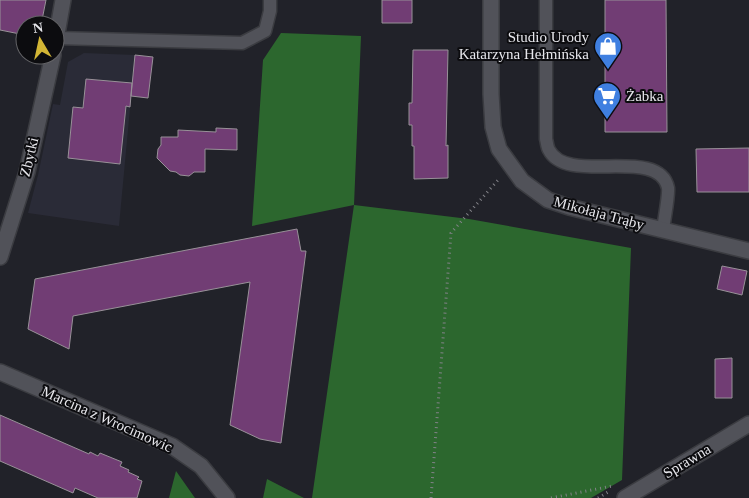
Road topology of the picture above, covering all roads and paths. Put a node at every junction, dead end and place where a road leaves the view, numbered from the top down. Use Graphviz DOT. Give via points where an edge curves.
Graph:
graph roads {
  1 [pos="63,0"];
  2 [pos="270,0"];
  3 [pos="491,0"];
  4 [pos="546,0"];
  5 [pos="60,15"];
  6 [pos="65,42"];
  7 [pos="51,65"];
  8 [pos="510,166"];
  9 [pos="663,230"];
  10 [pos="749,251"];
  11 [pos="0,257"];
  12 [pos="0,372"];
  13 [pos="749,424"];
  14 [pos="623,491"];
  15 [pos="227,498"];
  16 [pos="431,498"];
  17 [pos="551,498"];
  1 -- 5 [label="street"];
  2 -- 6 [label="lane" via="265,31 242,43"];
  3 -- 8 [label="street, Mikołaja Trąby" via="493,127 499,149"];
  4 -- 9 [label="lane" via="546,138 549,150 557,158 573,165 648,168 662,174 668,188"];
  7 -- 11 [label="street, Zbytki" via="27,172"];
  8 -- 9 [label="street, Mikołaja Trąby" via="522,181 548,200"];
  8 -- 16 [label="path" via="451,233"];
  9 -- 10 [label="street, Mikołaja Trąby"];
  12 -- 15 [label="street, Marcina z Wrocimowic" via="166,444 201,466"];
  13 -- 14 [label="street, Sprawna"];
  14 -- 17 [label="path"];
}
